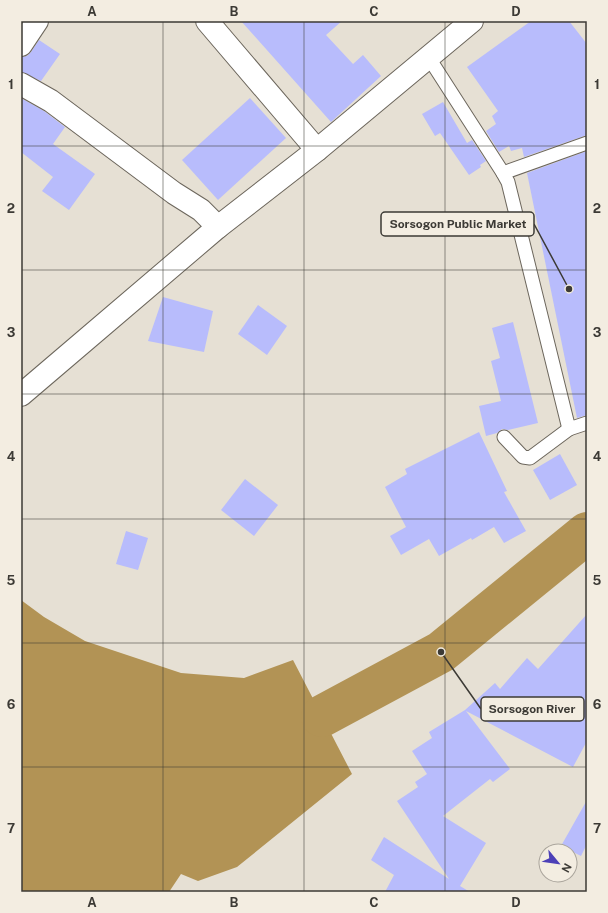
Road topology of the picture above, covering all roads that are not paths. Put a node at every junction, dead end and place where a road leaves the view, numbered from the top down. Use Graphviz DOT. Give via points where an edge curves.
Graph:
graph roads {
  1 [pos="37,21"];
  2 [pos="207,21"];
  3 [pos="472,21"];
  4 [pos="21,45"];
  5 [pos="429,58"];
  6 [pos="21,84"];
  7 [pos="587,143"];
  8 [pos="317,150"];
  9 [pos="502,173"];
  10 [pos="218,226"];
  11 [pos="21,395"];
  12 [pos="587,423"];
  13 [pos="569,429"];
  14 [pos="504,437"];
  1 -- 4 [label="street"];
  2 -- 8 [label="street"];
  3 -- 5 [label="street"];
  5 -- 8 [label="street"];
  5 -- 9 [label="lane"];
  6 -- 10 [label="street" via="51,101 174,193 201,210"];
  7 -- 9 [label="lane"];
  8 -- 10 [label="street"];
  9 -- 13 [label="lane" via="508,182"];
  10 -- 11 [label="street"];
  12 -- 13 [label="lane"];
  13 -- 14 [label="lane" via="530,458 523,457"];
}
